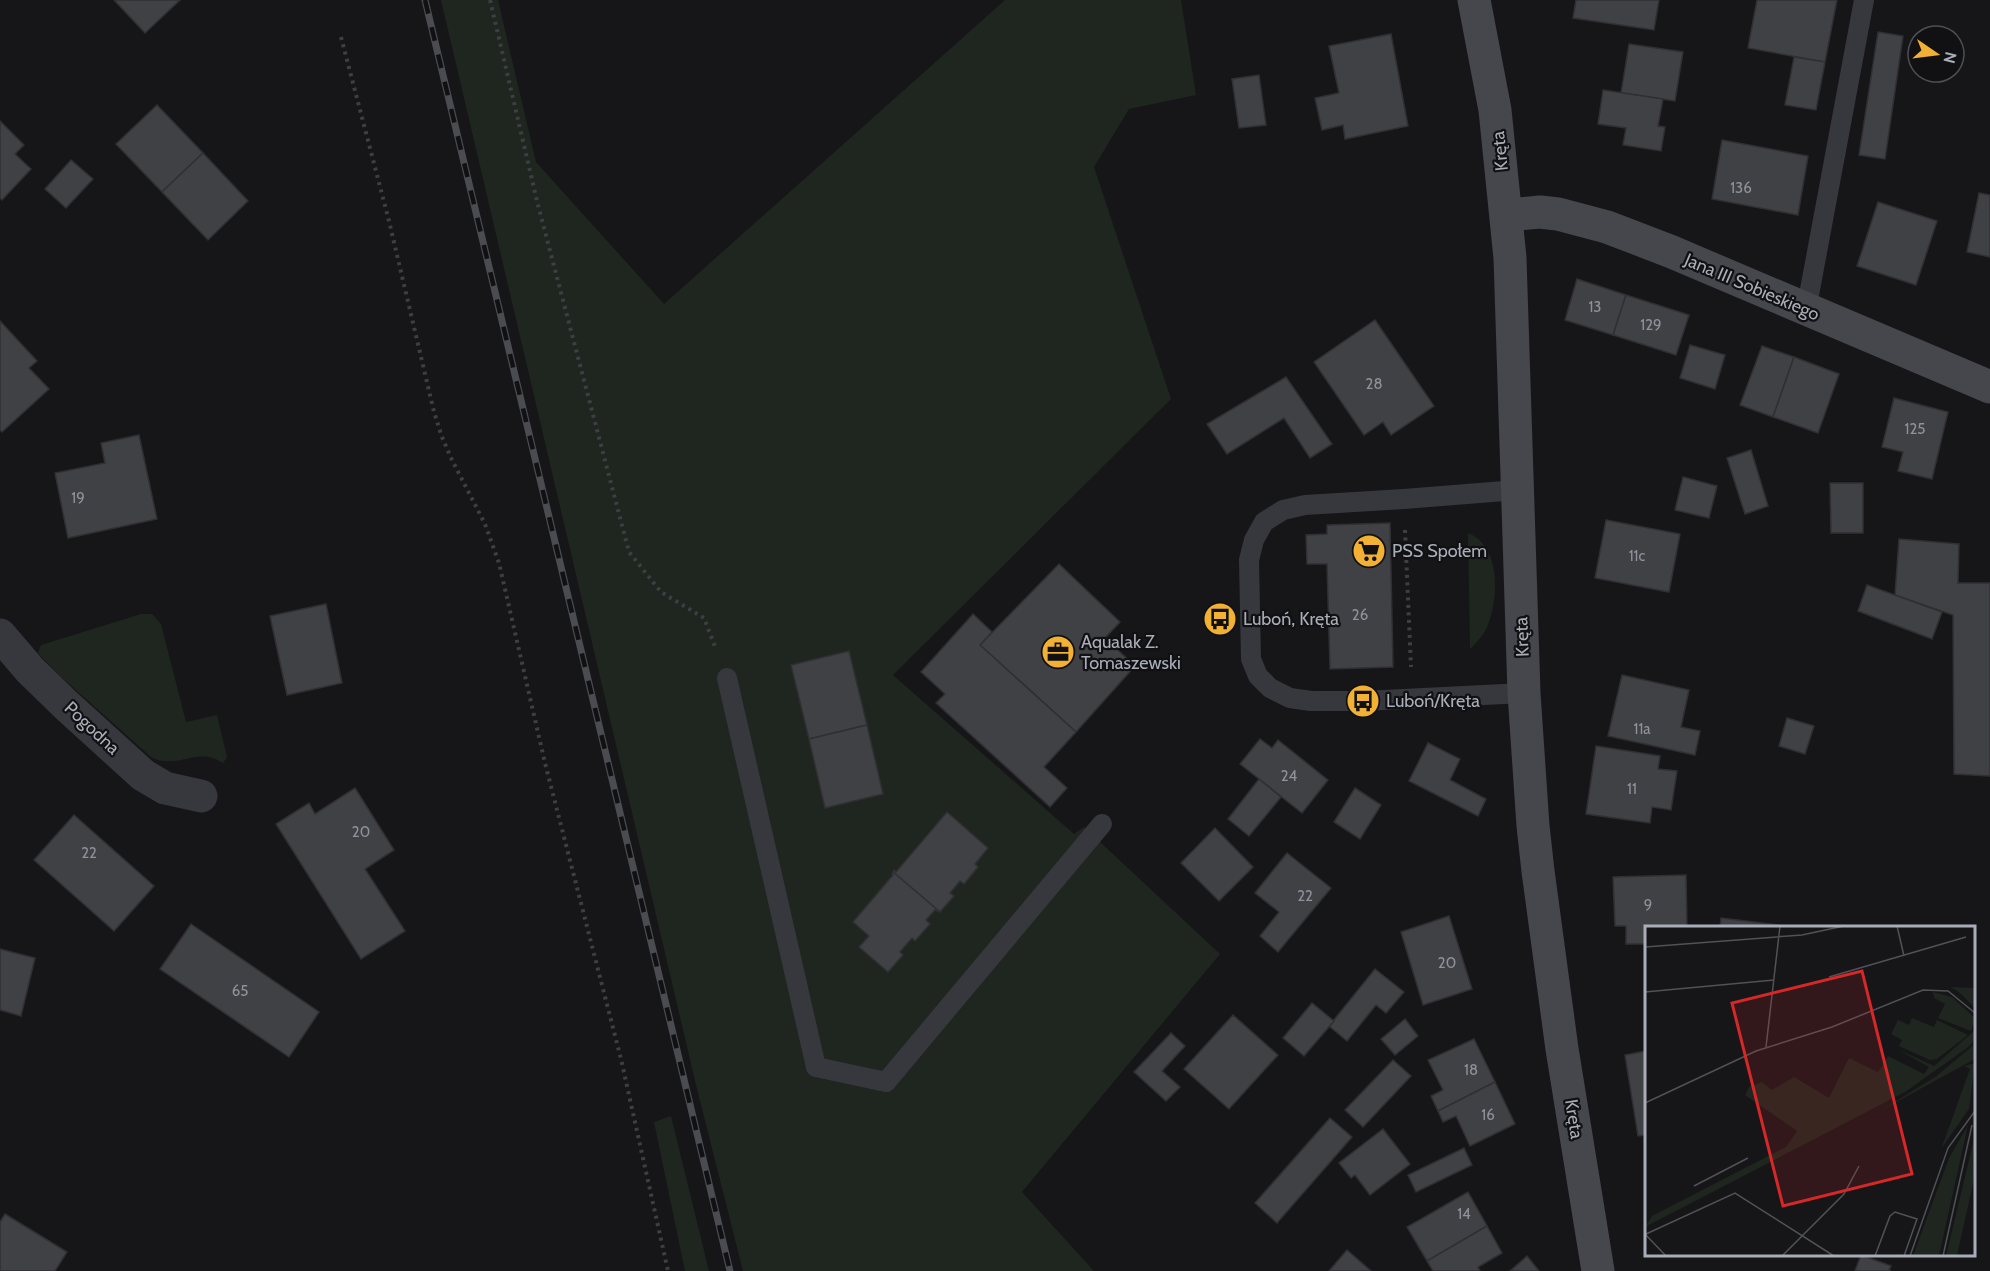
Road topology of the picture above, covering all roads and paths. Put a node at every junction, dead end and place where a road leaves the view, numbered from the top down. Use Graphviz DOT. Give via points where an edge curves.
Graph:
graph roads {
  1 [pos="490,0"];
  2 [pos="1474,0"];
  3 [pos="1864,0"];
  4 [pos="341,37"];
  5 [pos="1507,215"];
  6 [pos="1806,311"];
  7 [pos="1990,387"];
  8 [pos="1517,489"];
  9 [pos="1404,499"];
  10 [pos="0,635"];
  11 [pos="727,678"];
  12 [pos="1524,693"];
  13 [pos="1412,698"];
  14 [pos="201,796"];
  15 [pos="1102,824"];
  16 [pos="668,1271"];
  17 [pos="1598,1271"];
  1 -- 11 [label="path" via="537,201 629,552 661,592 704,618"];
  2 -- 5 [label="street, Kręta" via="1495,110"];
  3 -- 6 [label="lane"];
  4 -- 16 [label="path" via="434,411 499,563 545,763 621,1059"];
  5 -- 6 [label="street, Jana III Sobieskiego" via="1558,214 1607,227"];
  5 -- 8 [label="street, Kręta"];
  6 -- 7 [label="street, Jana III Sobieskiego"];
  8 -- 9 [label="lane"];
  8 -- 12 [label="street, Kręta"];
  9 -- 13 [label="path"];
  9 -- 13 [label="lane" via="1305,505 1283,510 1264,522 1249,560 1251,659 1258,676 1270,688 1290,698"];
  10 -- 14 [label="street, Pogodna" via="30,670 143,775 165,788"];
  11 -- 15 [label="lane" via="816,1068 886,1082"];
  12 -- 13 [label="lane"];
  12 -- 17 [label="street, Kręta" via="1538,871"];
}
